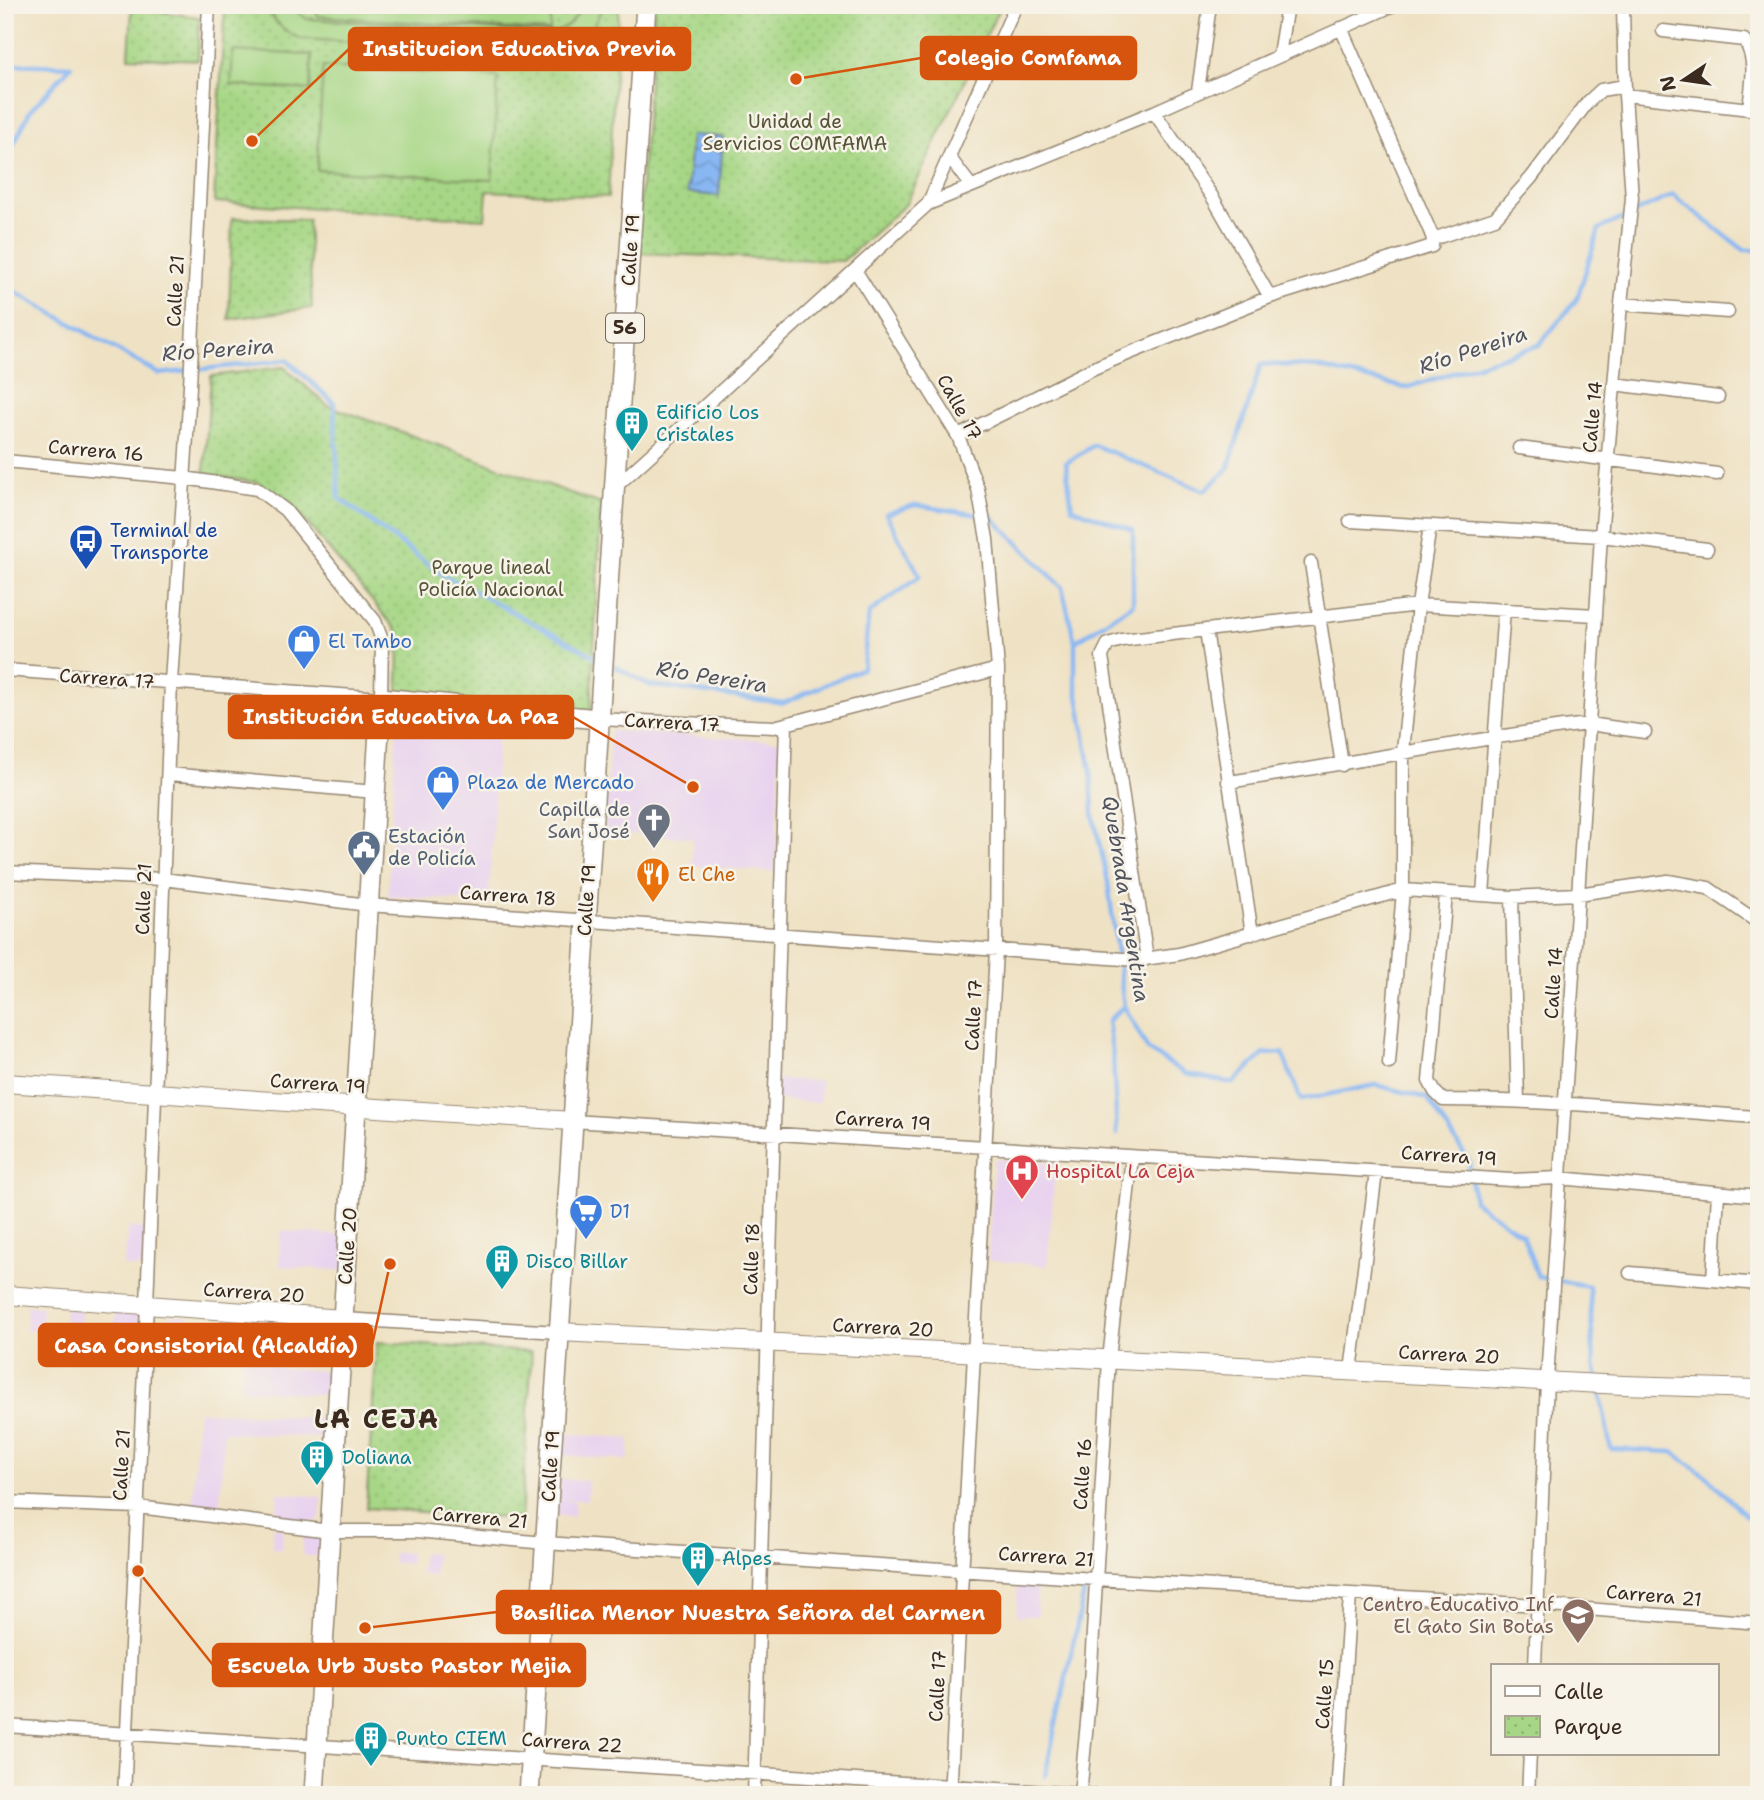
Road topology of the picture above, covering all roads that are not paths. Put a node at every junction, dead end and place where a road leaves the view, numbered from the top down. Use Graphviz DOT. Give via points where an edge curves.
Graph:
graph roads {
  1 [pos="209,5"];
  2 [pos="646,5"];
  3 [pos="1016,5"];
  4 [pos="1210,5"];
  5 [pos="1287,5"];
  6 [pos="1623,5"];
  7 [pos="1392,6"];
  8 [pos="1341,28"];
  9 [pos="1663,31"];
  10 [pos="1279,55"];
  11 [pos="1198,91"];
  12 [pos="1625,91"];
  13 [pos="1754,110"];
  14 [pos="1154,112"];
  15 [pos="949,157"];
  16 [pos="971,186"];
  17 [pos="928,204"];
  18 [pos="1433,239"];
  19 [pos="855,270"];
  20 [pos="1270,297"];
  21 [pos="1620,304"];
  22 [pos="1728,312"];
  23 [pos="1614,384"];
  24 [pos="1718,397"];
  25 [pos="958,436"];
  26 [pos="1519,448"];
  27 [pos="1608,458"];
  28 [pos="5,461"];
  29 [pos="1717,474"];
  30 [pos="184,478"];
  31 [pos="615,487"];
  32 [pos="1350,521"];
  33 [pos="1430,526"];
  34 [pos="1601,536"];
  35 [pos="1707,550"];
  36 [pos="1311,563"];
  37 [pos="1418,605"];
  38 [pos="1504,609"];
  39 [pos="1319,615"];
  40 [pos="1596,615"];
  41 [pos="1206,630"];
  42 [pos="998,668"];
  43 [pos="5,670"];
  44 [pos="171,682"];
  45 [pos="381,698"];
  46 [pos="598,719"];
  47 [pos="786,724"];
  48 [pos="1589,724"];
  49 [pos="1645,732"];
  50 [pos="1496,737"];
  51 [pos="1403,751"];
  52 [pos="1342,765"];
  53 [pos="167,774"];
  54 [pos="1228,782"];
  55 [pos="375,792"];
  56 [pos="5,872"];
  57 [pos="163,879"];
  58 [pos="1403,890"];
  59 [pos="1446,894"];
  60 [pos="1578,894"];
  61 [pos="1483,895"];
  62 [pos="1512,897"];
  63 [pos="368,905"];
  64 [pos="585,919"];
  65 [pos="1759,923"];
  66 [pos="1252,934"];
  67 [pos="780,935"];
  68 [pos="996,951"];
  69 [pos="1142,959"];
  70 [pos="1389,1063"];
  71 [pos="5,1083"];
  72 [pos="155,1093"];
  73 [pos="1518,1100"];
  74 [pos="1564,1105"];
  75 [pos="356,1107"];
  76 [pos="1759,1117"];
  77 [pos="572,1121"];
  78 [pos="774,1134"];
  79 [pos="986,1147"];
  80 [pos="1132,1157"];
  81 [pos="1376,1172"];
  82 [pos="1559,1178"];
  83 [pos="1718,1193"];
  84 [pos="1759,1196"];
  85 [pos="1630,1273"];
  86 [pos="1713,1280"];
  87 [pos="1759,1284"];
  88 [pos="5,1295"];
  89 [pos="147,1305"];
  90 [pos="343,1320"];
  91 [pos="559,1332"];
  92 [pos="768,1342"];
  93 [pos="975,1352"];
  94 [pos="1109,1359"];
  95 [pos="1351,1371"];
  96 [pos="1547,1380"];
  97 [pos="1759,1389"];
  98 [pos="5,1502"];
  99 [pos="138,1507"];
  100 [pos="330,1531"];
  101 [pos="545,1543"];
  102 [pos="761,1557"];
  103 [pos="963,1570"];
  104 [pos="1095,1579"];
  105 [pos="1350,1595"];
  106 [pos="1538,1605"];
  107 [pos="1759,1623"];
  108 [pos="1535,1664"];
  109 [pos="5,1726"];
  110 [pos="127,1733"];
  111 [pos="317,1745"];
  112 [pos="1530,1755"];
  113 [pos="531,1759"];
  114 [pos="755,1773"];
  115 [pos="950,1790"];
  116 [pos="1080,1794"];
  117 [pos="124,1795"];
  118 [pos="314,1795"];
  119 [pos="529,1795"];
  120 [pos="754,1795"];
  121 [pos="1094,1795"];
  122 [pos="1337,1795"];
  123 [pos="1528,1795"];
  1 -- 30 [label="street, Calle 21"];
  2 -- 31 [label="main road, Calle 19 / 56"];
  3 -- 15 [label="street"];
  4 -- 11 [label="street"];
  5 -- 10 [label="street"];
  6 -- 12 [label="street, Calle 14"];
  7 -- 8 [label="street"];
  8 -- 10 [label="street"];
  8 -- 18 [label="street"];
  9 -- 13 [label="street" via="1744,40 1751,54"];
  10 -- 11 [label="street"];
  11 -- 14 [label="street"];
  12 -- 13 [label="street"];
  12 -- 18 [label="street" via="1601,90 1587,103 1495,218"];
  12 -- 21 [label="street, Calle 14" via="1632,198"];
  14 -- 16 [label="street"];
  14 -- 20 [label="street" via="1213,198"];
  15 -- 16 [label="street"];
  15 -- 17 [label="street"];
  16 -- 17 [label="street"];
  17 -- 19 [label="street"];
  18 -- 20 [label="street" via="1428,249"];
  19 -- 25 [label="street, Calle 17"];
  19 -- 31 [label="street"];
  20 -- 25 [label="street" via="1094,368"];
  21 -- 22 [label="street"];
  21 -- 23 [label="street, Calle 14"];
  23 -- 24 [label="street"];
  23 -- 27 [label="street, Calle 14"];
  25 -- 42 [label="street, Calle 17" via="978,489 987,539"];
  26 -- 27 [label="street"];
  27 -- 29 [label="street"];
  27 -- 34 [label="street, Calle 14"];
  28 -- 30 [label="street, Carrera 16"];
  30 -- 44 [label="street, Calle 21"];
  30 -- 45 [label="street, Carrera 16" via="257,489 285,510 375,621 383,640"];
  31 -- 46 [label="main road, Calle 19 / 56"];
  32 -- 33 [label="street"];
  33 -- 34 [label="street"];
  33 -- 37 [label="street"];
  34 -- 35 [label="street"];
  34 -- 40 [label="street, Calle 14"];
  36 -- 39 [label="street"];
  37 -- 38 [label="street"];
  37 -- 39 [label="street"];
  37 -- 51 [label="street"];
  38 -- 40 [label="street"];
  38 -- 50 [label="street"];
  39 -- 41 [label="street"];
  39 -- 52 [label="street"];
  40 -- 48 [label="street, Calle 14"];
  41 -- 54 [label="street"];
  41 -- 69 [label="street" via="1122,640 1103,650"];
  42 -- 47 [label="street, Carrera 17"];
  42 -- 68 [label="street, Calle 17"];
  43 -- 44 [label="street, Carrera 17"];
  44 -- 45 [label="street, Carrera 17"];
  44 -- 53 [label="street, Calle 21"];
  45 -- 46 [label="main road, Carrera 17"];
  45 -- 55 [label="main road, Calle 20"];
  46 -- 47 [label="street, Carrera 17"];
  46 -- 64 [label="main road, Calle 19 / 56"];
  47 -- 67 [label="street, Calle 18"];
  48 -- 49 [label="street"];
  48 -- 50 [label="street"];
  48 -- 60 [label="street, Calle 14"];
  50 -- 51 [label="street"];
  50 -- 61 [label="street"];
  51 -- 52 [label="street"];
  51 -- 58 [label="street"];
  52 -- 54 [label="street"];
  53 -- 55 [label="street"];
  53 -- 57 [label="street, Calle 21"];
  54 -- 66 [label="street"];
  55 -- 63 [label="main road, Calle 20"];
  56 -- 57 [label="street, Carrera 18"];
  57 -- 63 [label="street, Carrera 18"];
  57 -- 72 [label="street, Calle 21"];
  58 -- 59 [label="street"];
  58 -- 66 [label="street, Carrera 18"];
  58 -- 70 [label="street"];
  59 -- 61 [label="street"];
  59 -- 73 [label="street" via="1429,1081 1443,1100"];
  60 -- 62 [label="street"];
  60 -- 65 [label="street" via="1668,881 1708,888"];
  60 -- 74 [label="street, Calle 14"];
  61 -- 62 [label="street"];
  62 -- 73 [label="street"];
  63 -- 64 [label="street, Carrera 18"];
  63 -- 75 [label="main road, Calle 20"];
  64 -- 67 [label="street, Carrera 18"];
  64 -- 77 [label="main road, Calle 19 / 56"];
  66 -- 69 [label="street, Carrera 18"];
  67 -- 68 [label="street, Carrera 18"];
  67 -- 78 [label="street, Calle 18"];
  68 -- 69 [label="street, Carrera 18"];
  68 -- 79 [label="street, Calle 17"];
  71 -- 72 [label="main road, Carrera 19"];
  72 -- 75 [label="main road, Carrera 19"];
  72 -- 89 [label="street, Calle 21"];
  73 -- 74 [label="street"];
  74 -- 76 [label="street"];
  74 -- 82 [label="street, Calle 14"];
  75 -- 77 [label="main road, Carrera 19"];
  75 -- 90 [label="main road, Calle 20"];
  77 -- 78 [label="street, Carrera 19"];
  77 -- 91 [label="main road, Calle 19 / 56"];
  78 -- 79 [label="street, Carrera 19"];
  78 -- 92 [label="street, Calle 18"];
  79 -- 80 [label="street, Carrera 19"];
  79 -- 93 [label="street, Calle 17"];
  80 -- 81 [label="street, Carrera 19"];
  80 -- 94 [label="street, Calle 16"];
  81 -- 82 [label="street, Carrera 19" via="1511,1180"];
  81 -- 95 [label="street"];
  82 -- 83 [label="street, Carrera 19"];
  82 -- 96 [label="street, Calle 14"];
  83 -- 84 [label="street, Carrera 19"];
  83 -- 86 [label="street"];
  85 -- 86 [label="street"];
  86 -- 87 [label="street"];
  88 -- 89 [label="main road, Carrera 20"];
  89 -- 90 [label="main road, Carrera 20"];
  89 -- 99 [label="street, Calle 21"];
  90 -- 91 [label="street, Carrera 20"];
  90 -- 100 [label="main road, Calle 20"];
  91 -- 92 [label="main road, Carrera 20"];
  91 -- 101 [label="main road, Calle 19 / 56"];
  92 -- 93 [label="main road, Carrera 20"];
  92 -- 102 [label="street, Calle 18"];
  93 -- 94 [label="main road, Carrera 20"];
  93 -- 103 [label="street, Calle 17"];
  94 -- 95 [label="main road, Carrera 20"];
  94 -- 104 [label="street, Calle 16"];
  95 -- 96 [label="main road, Carrera 20"];
  96 -- 97 [label="main road, Carrera 20"];
  96 -- 106 [label="street, Calle 14"];
  98 -- 99 [label="street, Carrera 21"];
  99 -- 100 [label="street, Carrera 21"];
  99 -- 110 [label="street, Calle 21"];
  100 -- 101 [label="street, Carrera 21" via="416,1531"];
  100 -- 111 [label="main road, Calle 20"];
  101 -- 102 [label="street, Carrera 21"];
  101 -- 113 [label="main road, Calle 19 / 56"];
  102 -- 103 [label="street, Carrera 21"];
  102 -- 114 [label="street, Calle 18"];
  103 -- 104 [label="street, Carrera 21"];
  103 -- 115 [label="street, Calle 17"];
  104 -- 105 [label="street, Carrera 21"];
  104 -- 116 [label="street, Calle 16"];
  105 -- 106 [label="street, Carrera 21"];
  105 -- 122 [label="street, Calle 15"];
  106 -- 107 [label="street, Carrera 21"];
  106 -- 108 [label="street, Calle 14"];
  109 -- 110 [label="street, Carrera 22"];
  110 -- 111 [label="street, Carrera 22"];
  110 -- 117 [label="street, Calle 21"];
  111 -- 113 [label="street, Carrera 22"];
  111 -- 118 [label="main road, Calle 20"];
  112 -- 123 [label="street"];
  113 -- 114 [label="street, Carrera 22"];
  113 -- 119 [label="main road, Calle 19 / 56"];
  114 -- 115 [label="street, Carrera 22"];
  114 -- 120 [label="street, Calle 18"];
  115 -- 116 [label="street, Carrera 22"];
  116 -- 121 [label="street, Carrera 22"];
}
